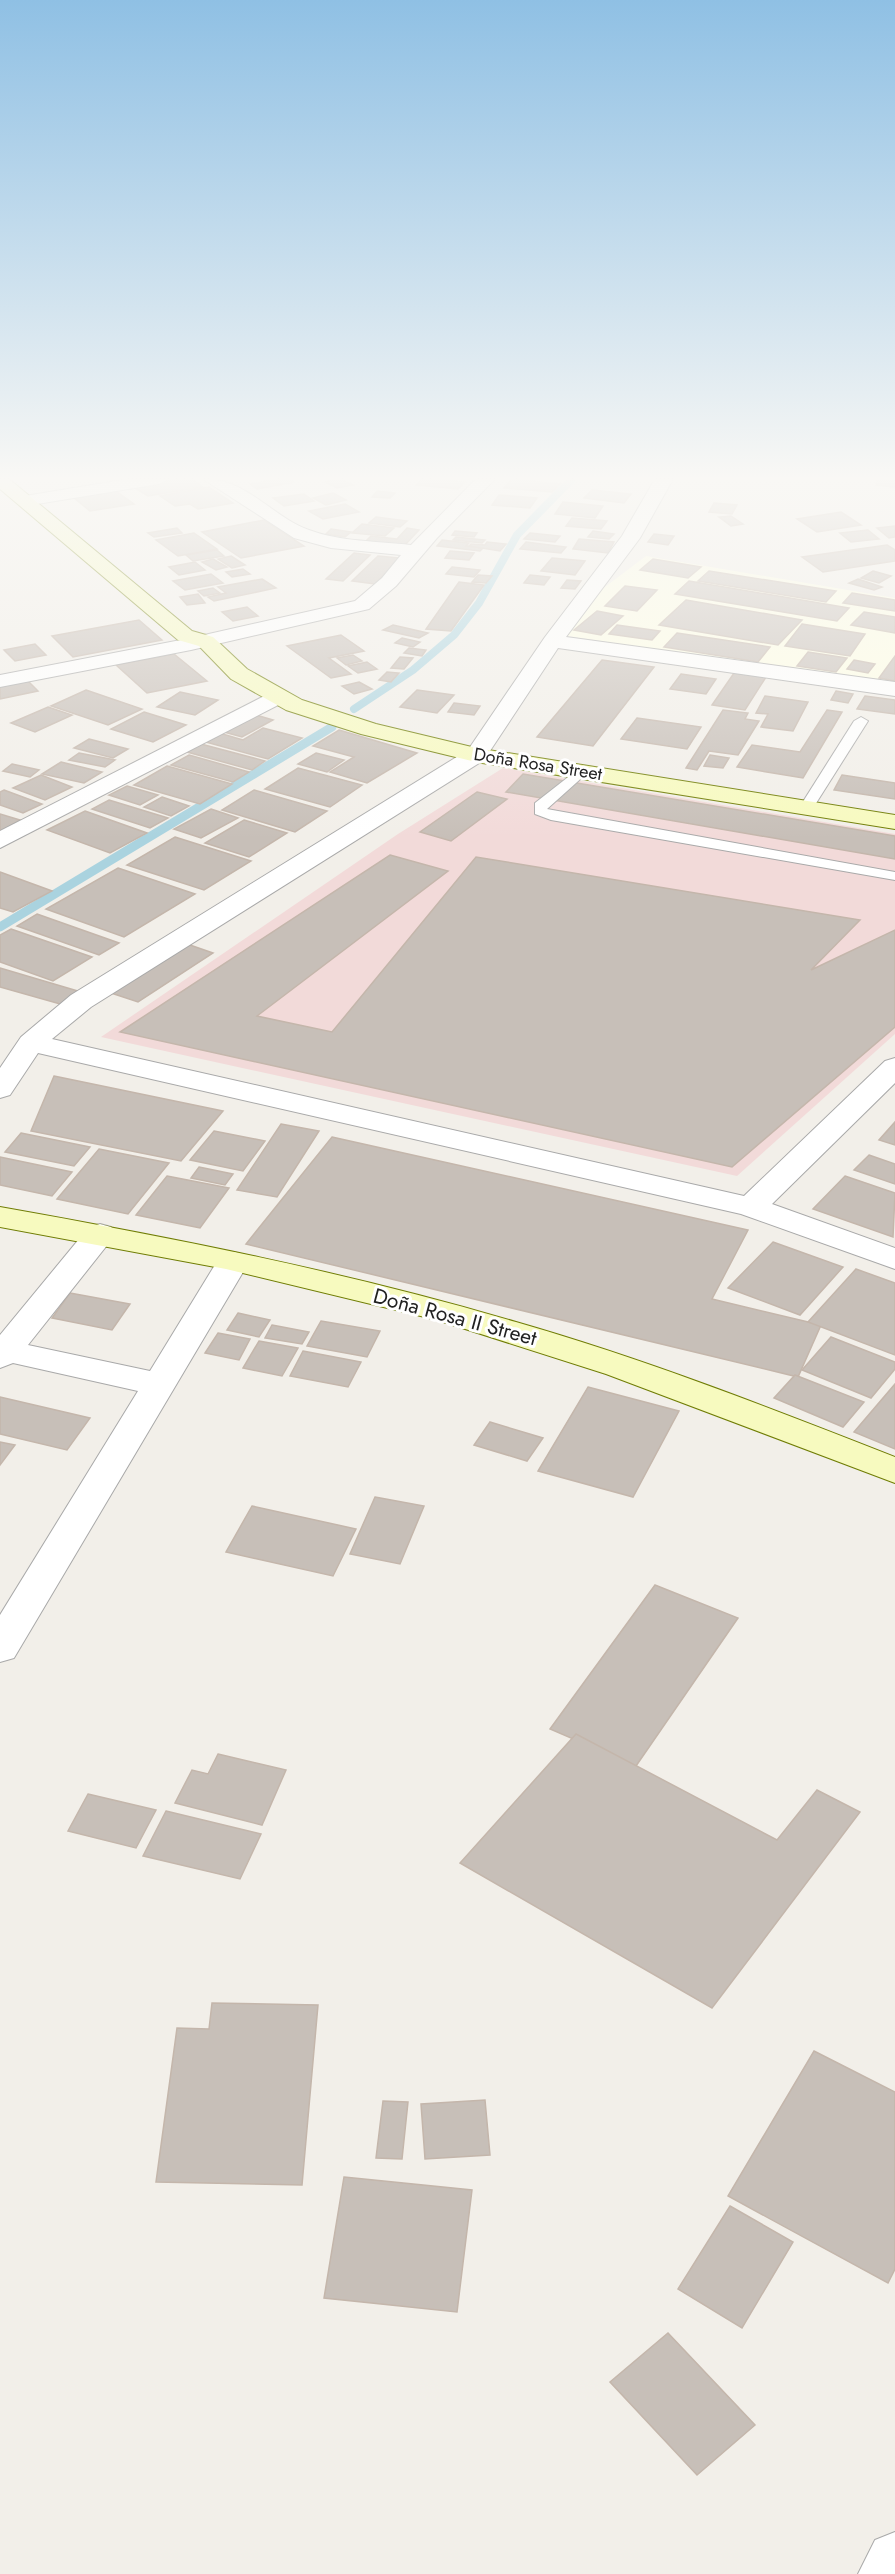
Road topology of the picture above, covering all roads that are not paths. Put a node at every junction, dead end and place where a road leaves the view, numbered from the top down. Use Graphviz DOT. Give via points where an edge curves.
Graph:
graph roads {
  1 [pos="141,599"];
  2 [pos="168,599"];
  3 [pos="369,599"];
  4 [pos="584,599"];
  5 [pos="206,640"];
  6 [pos="552,640"];
  7 [pos="0,681"];
  8 [pos="895,689"];
  9 [pos="276,697"];
  10 [pos="861,721"];
  11 [pos="476,754"];
  12 [pos="581,771"];
  13 [pos="806,808"];
  14 [pos="895,822"];
  15 [pos="0,841"];
  16 [pos="895,876"];
  17 [pos="31,1043"];
  18 [pos="895,1067"];
  19 [pos="0,1089"];
  20 [pos="752,1207"];
  21 [pos="0,1217"];
  22 [pos="100,1234"];
  23 [pos="895,1259"];
  24 [pos="233,1262"];
  25 [pos="2,1352"];
  26 [pos="158,1384"];
  27 [pos="895,1472"];
  28 [pos="0,1648"];
  29 [pos="895,2560"];
  30 [pos="887,2574"];
  1 -- 5 [label="street, Doña Rosa Street" via="185,636"];
  2 -- 5 [label="street, Doña Rosa Street" via="208,632"];
  3 -- 5 [label="street" via="362,605"];
  4 -- 6 [label="street"];
  5 -- 7 [label="street"];
  5 -- 9 [label="street, Doña Rosa Street" via="239,674"];
  6 -- 8 [label="street"];
  6 -- 11 [label="street"];
  9 -- 11 [label="street, Doña Rosa Street" via="359,726"];
  9 -- 15 [label="street"];
  10 -- 13 [label="lane"];
  11 -- 12 [label="street, Doña Rosa Street"];
  11 -- 17 [label="street" via="107,984"];
  12 -- 13 [label="street, Doña Rosa Street"];
  12 -- 16 [label="lane" via="540,806 540,811"];
  13 -- 14 [label="street, Doña Rosa Street"];
  17 -- 19 [label="street"];
  17 -- 20 [label="street"];
  18 -- 20 [label="street"];
  20 -- 23 [label="street"];
  21 -- 22 [label="street, Doña Rosa II Street"];
  22 -- 24 [label="street, Doña Rosa II Street"];
  22 -- 25 [label="street"];
  24 -- 26 [label="street"];
  24 -- 27 [label="street, Doña Rosa II Street" via="448,1312 597,1358"];
  25 -- 26 [label="street"];
  26 -- 28 [label="street"];
  29 -- 30 [label="street"];
}
